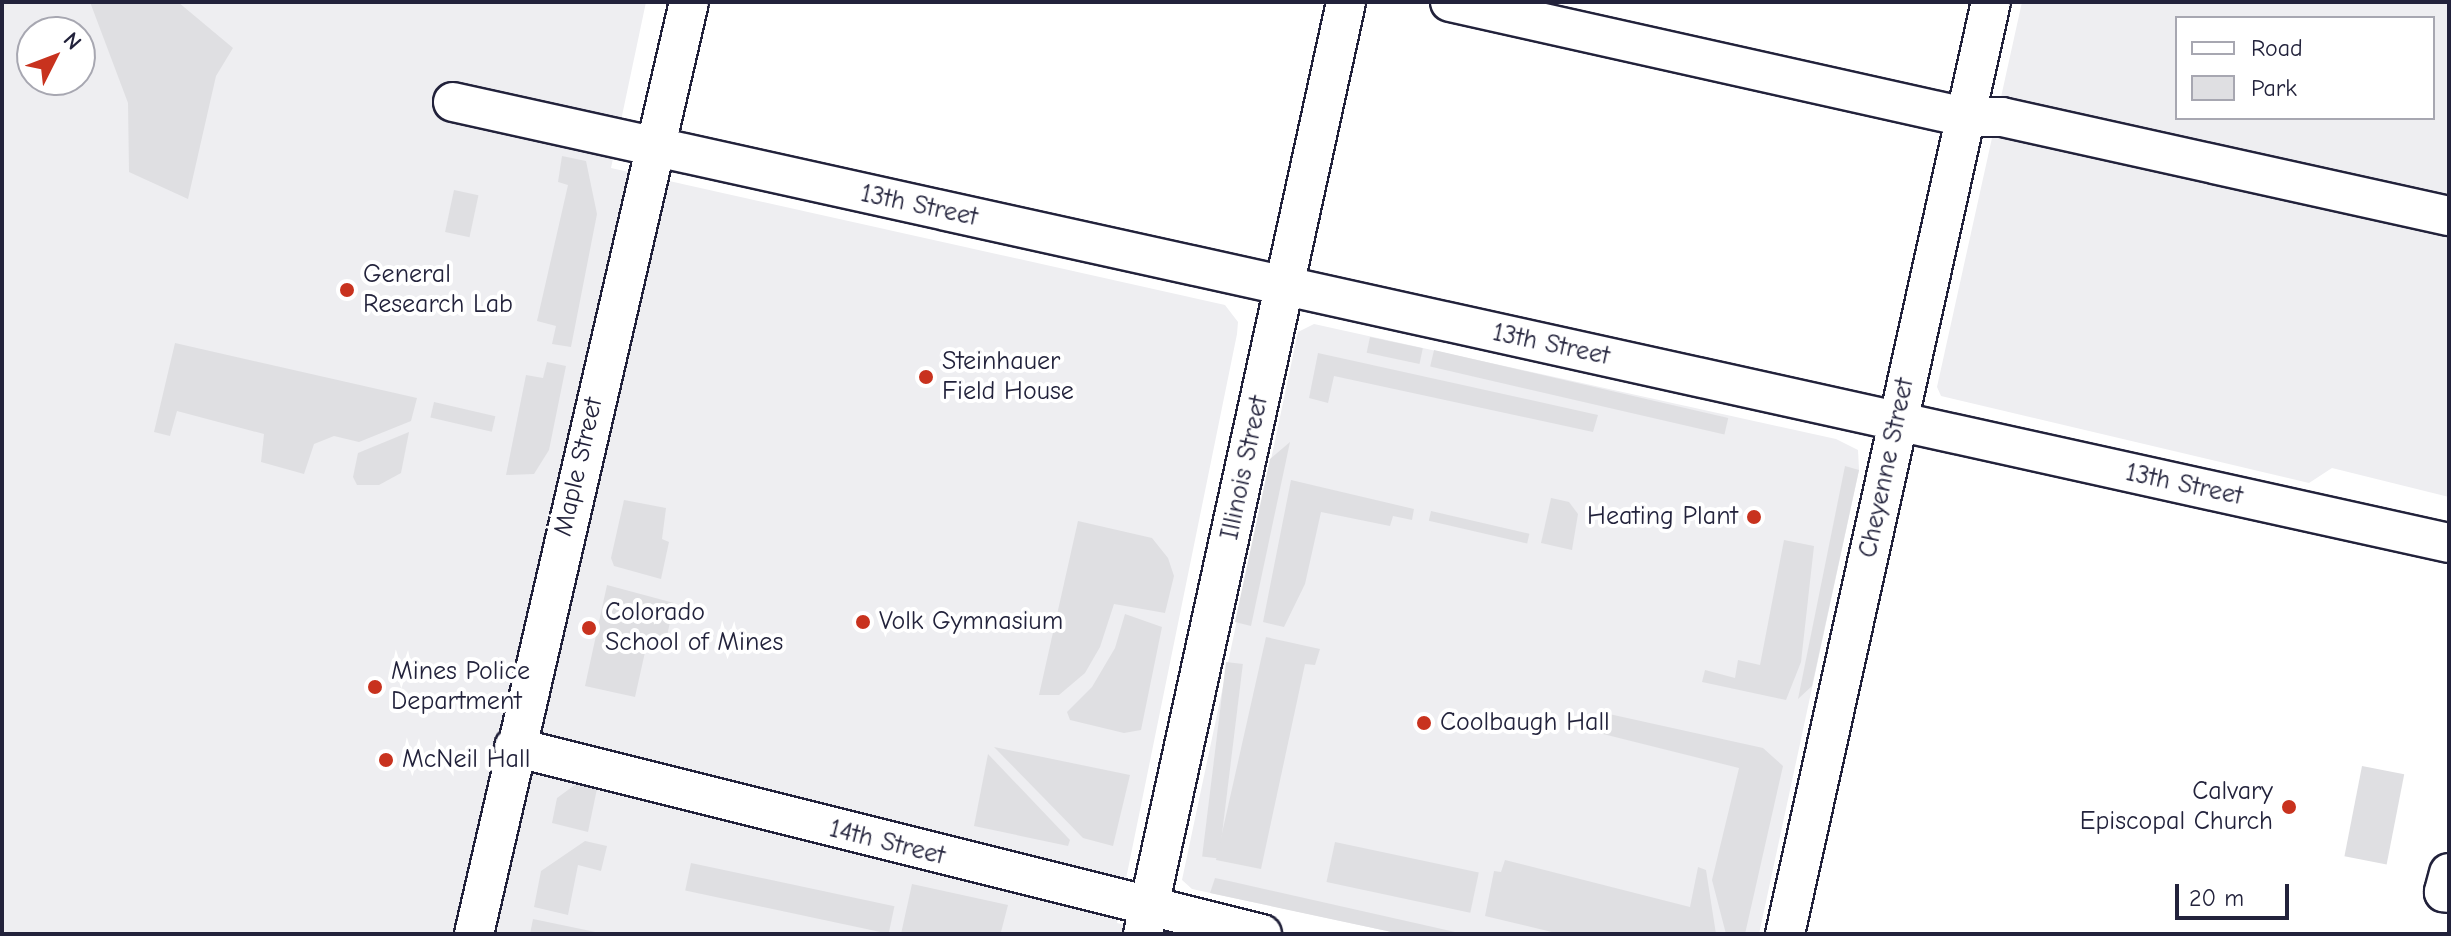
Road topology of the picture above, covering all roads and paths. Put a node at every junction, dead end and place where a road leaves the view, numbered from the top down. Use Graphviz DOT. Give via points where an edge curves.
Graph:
graph roads {
  1 [pos="689,2"];
  2 [pos="1346,2"];
  3 [pos="1450,2"];
  4 [pos="1991,2"];
  5 [pos="453,102"];
  6 [pos="1965,117"];
  7 [pos="654,148"];
  8 [pos="2449,216"];
  9 [pos="1284,286"];
  10 [pos="1897,422"];
  11 [pos="2449,543"];
  12 [pos="514,747"];
  13 [pos="1146,921"];
  14 [pos="474,934"];
  15 [pos="1262,934"];
  16 [pos="1785,934"];
  1 -- 7 [label="street, Maple Street"];
  2 -- 9 [label="street, Illinois Street"];
  3 -- 6 [label="street"];
  4 -- 6 [label="street, Cheyenne Street"];
  5 -- 7 [label="street, 13th Street"];
  6 -- 8 [label="street" via="2002,117"];
  6 -- 10 [label="street, Cheyenne Street"];
  7 -- 9 [label="street, 13th Street"];
  7 -- 12 [label="street, Maple Street"];
  9 -- 10 [label="street, 13th Street"];
  9 -- 13 [label="street, Illinois Street"];
  10 -- 11 [label="street, 13th Street"];
  10 -- 16 [label="street, Cheyenne Street"];
  12 -- 13 [label="street, 14th Street"];
  12 -- 14 [label="street, Maple Street"];
  13 -- 15 [label="street, 14th Street"];
}
